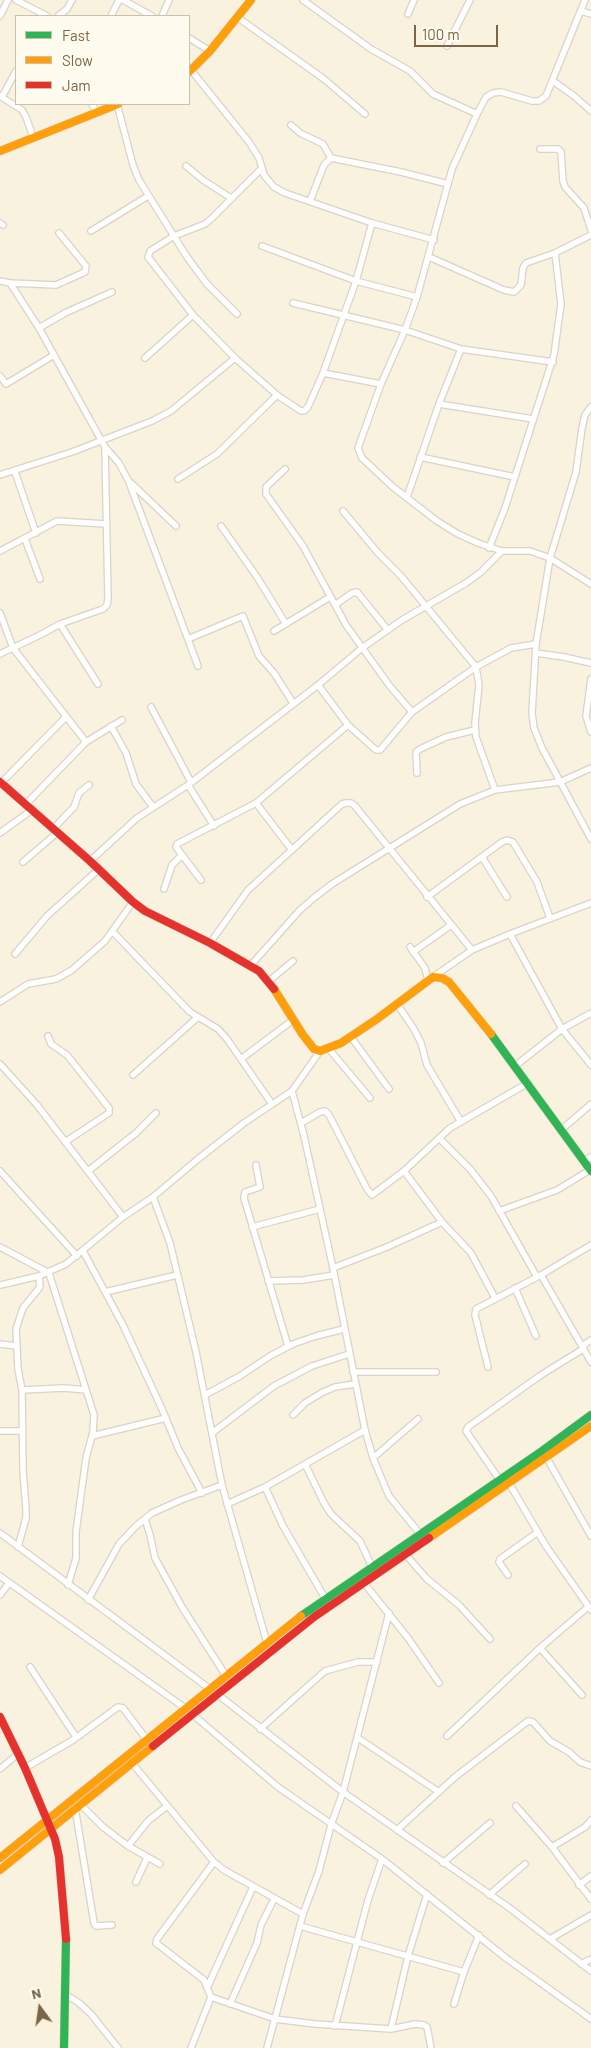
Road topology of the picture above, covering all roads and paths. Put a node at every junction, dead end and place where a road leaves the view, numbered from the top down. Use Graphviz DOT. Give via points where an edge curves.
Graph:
graph roads {
  1 [pos="8,0"];
  2 [pos="16,0"];
  3 [pos="72,0"];
  4 [pos="119,0"];
  5 [pos="123,0"];
  6 [pos="169,0"];
  7 [pos="250,0"];
  8 [pos="303,0"];
  9 [pos="414,0"];
  10 [pos="470,0"];
  11 [pos="585,0"];
  12 [pos="581,11"];
  13 [pos="408,14"];
  14 [pos="591,14"];
  15 [pos="43,15"];
  16 [pos="59,15"];
  17 [pos="112,15"];
  18 [pos="150,15"];
  19 [pos="162,15"];
  20 [pos="0,16"];
  21 [pos="236,17"];
  22 [pos="190,39"];
  23 [pos="447,46"];
  24 [pos="210,51"];
  25 [pos="190,71"];
  26 [pos="15,73"];
  27 [pos="553,82"];
  28 [pos="1,96"];
  29 [pos="92,105"];
  30 [pos="115,105"];
  31 [pos="118,105"];
  32 [pos="591,111"];
  33 [pos="96,112"];
  34 [pos="365,114"];
  35 [pos="477,114"];
  36 [pos="291,125"];
  37 [pos="33,137"];
  38 [pos="540,150"];
  39 [pos="0,151"];
  40 [pos="331,158"];
  41 [pos="186,166"];
  42 [pos="262,168"];
  43 [pos="448,184"];
  44 [pos="148,196"];
  45 [pos="231,198"];
  46 [pos="310,201"];
  47 [pos="372,223"];
  48 [pos="91,230"];
  49 [pos="591,230"];
  50 [pos="58,233"];
  51 [pos="591,235"];
  52 [pos="174,236"];
  53 [pos="434,240"];
  54 [pos="262,246"];
  55 [pos="555,254"];
  56 [pos="429,257"];
  57 [pos="0,281"];
  58 [pos="356,281"];
  59 [pos="10,283"];
  60 [pos="112,292"];
  61 [pos="417,297"];
  62 [pos="293,303"];
  63 [pos="237,314"];
  64 [pos="193,315"];
  65 [pos="344,316"];
  66 [pos="39,328"];
  67 [pos="405,330"];
  68 [pos="460,349"];
  69 [pos="54,355"];
  70 [pos="145,358"];
  71 [pos="235,358"];
  72 [pos="553,362"];
  73 [pos="323,373"];
  74 [pos="0,376"];
  75 [pos="381,384"];
  76 [pos="277,395"];
  77 [pos="439,404"];
  78 [pos="591,407"];
  79 [pos="533,418"];
  80 [pos="104,444"];
  81 [pos="420,457"];
  82 [pos="285,469"];
  83 [pos="15,472"];
  84 [pos="0,475"];
  85 [pos="515,477"];
  86 [pos="178,478"];
  87 [pos="129,482"];
  88 [pos="407,497"];
  89 [pos="343,511"];
  90 [pos="106,524"];
  91 [pos="176,526"];
  92 [pos="221,526"];
  93 [pos="36,533"];
  94 [pos="25,539"];
  95 [pos="489,548"];
  96 [pos="0,551"];
  97 [pos="502,551"];
  98 [pos="550,558"];
  99 [pos="40,579"];
  100 [pos="591,584"];
  101 [pos="330,597"];
  102 [pos="335,605"];
  103 [pos="426,606"];
  104 [pos="0,613"];
  105 [pos="60,624"];
  106 [pos="286,624"];
  107 [pos="387,630"];
  108 [pos="274,632"];
  109 [pos="188,639"];
  110 [pos="536,644"];
  111 [pos="13,648"];
  112 [pos="362,648"];
  113 [pos="536,653"];
  114 [pos="0,654"];
  115 [pos="591,663"];
  116 [pos="198,666"];
  117 [pos="476,667"];
  118 [pos="591,679"];
  119 [pos="98,684"];
  120 [pos="318,685"];
  121 [pos="293,703"];
  122 [pos="590,703"];
  123 [pos="151,707"];
  124 [pos="412,712"];
  125 [pos="66,717"];
  126 [pos="122,720"];
  127 [pos="348,725"];
  128 [pos="111,726"];
  129 [pos="475,730"];
  130 [pos="591,732"];
  131 [pos="86,742"];
  132 [pos="591,768"];
  133 [pos="417,773"];
  134 [pos="1,782"];
  135 [pos="560,782"];
  136 [pos="190,784"];
  137 [pos="88,785"];
  138 [pos="495,790"];
  139 [pos="256,803"];
  140 [pos="28,807"];
  141 [pos="153,807"];
  142 [pos="214,826"];
  143 [pos="55,831"];
  144 [pos="0,833"];
  145 [pos="591,839"];
  146 [pos="292,850"];
  147 [pos="388,850"];
  148 [pos="182,855"];
  149 [pos="482,857"];
  150 [pos="90,861"];
  151 [pos="23,862"];
  152 [pos="99,869"];
  153 [pos="201,880"];
  154 [pos="164,889"];
  155 [pos="428,897"];
  156 [pos="507,897"];
  157 [pos="133,902"];
  158 [pos="591,903"];
  159 [pos="550,918"];
  160 [pos="451,925"];
  161 [pos="112,931"];
  162 [pos="510,934"];
  163 [pos="210,943"];
  164 [pos="472,950"];
  165 [pos="15,954"];
  166 [pos="292,961"];
  167 [pos="251,965"];
  168 [pos="431,979"];
  169 [pos="269,981"];
  170 [pos="0,1002"];
  171 [pos="397,1004"];
  172 [pos="591,1013"];
  173 [pos="198,1017"];
  174 [pos="293,1020"];
  175 [pos="562,1029"];
  176 [pos="48,1036"];
  177 [pos="351,1037"];
  178 [pos="329,1048"];
  179 [pos="320,1051"];
  180 [pos="241,1059"];
  181 [pos="0,1064"];
  182 [pos="591,1065"];
  183 [pos="515,1066"];
  184 [pos="133,1075"];
  185 [pos="528,1083"];
  186 [pos="389,1089"];
  187 [pos="292,1091"];
  188 [pos="370,1098"];
  189 [pos="272,1104"];
  190 [pos="591,1104"];
  191 [pos="156,1113"];
  192 [pos="461,1122"];
  193 [pos="300,1123"];
  194 [pos="561,1130"];
  195 [pos="439,1138"];
  196 [pos="65,1142"];
  197 [pos="587,1159"];
  198 [pos="256,1164"];
  199 [pos="0,1171"];
  200 [pos="88,1171"];
  201 [pos="404,1171"];
  202 [pos="591,1171"];
  203 [pos="153,1197"];
  204 [pos="320,1209"];
  205 [pos="499,1211"];
  206 [pos="124,1217"];
  207 [pos="442,1222"];
  208 [pos="252,1227"];
  209 [pos="591,1245"];
  210 [pos="0,1247"];
  211 [pos="83,1251"];
  212 [pos="77,1256"];
  213 [pos="333,1268"];
  214 [pos="49,1273"];
  215 [pos="177,1275"];
  216 [pos="334,1275"];
  217 [pos="39,1276"];
  218 [pos="539,1276"];
  219 [pos="268,1281"];
  220 [pos="0,1285"];
  221 [pos="514,1288"];
  222 [pos="105,1292"];
  223 [pos="495,1298"];
  224 [pos="344,1329"];
  225 [pos="536,1336"];
  226 [pos="591,1340"];
  227 [pos="0,1344"];
  228 [pos="16,1346"];
  229 [pos="288,1346"];
  230 [pos="583,1349"];
  231 [pos="349,1354"];
  232 [pos="591,1362"];
  233 [pos="488,1367"];
  234 [pos="353,1372"];
  235 [pos="436,1372"];
  236 [pos="355,1384"];
  237 [pos="22,1390"];
  238 [pos="86,1390"];
  239 [pos="204,1395"];
  240 [pos="293,1415"];
  241 [pos="591,1415"];
  242 [pos="166,1418"];
  243 [pos="418,1419"];
  244 [pos="591,1426"];
  245 [pos="365,1430"];
  246 [pos="0,1431"];
  247 [pos="22,1431"];
  248 [pos="212,1434"];
  249 [pos="92,1436"];
  250 [pos="542,1451"];
  251 [pos="373,1458"];
  252 [pos="547,1458"];
  253 [pos="305,1464"];
  254 [pos="499,1479"];
  255 [pos="509,1483"];
  256 [pos="222,1485"];
  257 [pos="265,1487"];
  258 [pos="202,1493"];
  259 [pos="227,1504"];
  260 [pos="144,1519"];
  261 [pos="538,1532"];
  262 [pos="0,1533"];
  263 [pos="420,1534"];
  264 [pos="591,1536"];
  265 [pos="18,1547"];
  266 [pos="406,1555"];
  267 [pos="372,1567"];
  268 [pos="508,1575"];
  269 [pos="0,1576"];
  270 [pos="9,1583"];
  271 [pos="364,1583"];
  272 [pos="68,1585"];
  273 [pos="0,1595"];
  274 [pos="326,1598"];
  275 [pos="88,1600"];
  276 [pos="590,1609"];
  277 [pos="389,1614"];
  278 [pos="490,1639"];
  279 [pos="267,1643"];
  280 [pos="540,1648"];
  281 [pos="377,1662"];
  282 [pos="30,1667"];
  283 [pos="226,1676"];
  284 [pos="439,1683"];
  285 [pos="210,1689"];
  286 [pos="217,1694"];
  287 [pos="582,1695"];
  288 [pos="185,1708"];
  289 [pos="192,1714"];
  290 [pos="0,1717"];
  291 [pos="260,1729"];
  292 [pos="447,1736"];
  293 [pos="76,1738"];
  294 [pos="358,1738"];
  295 [pos="147,1740"];
  296 [pos="19,1754"];
  297 [pos="132,1763"];
  298 [pos="591,1766"];
  299 [pos="25,1768"];
  300 [pos="0,1769"];
  301 [pos="344,1792"];
  302 [pos="439,1792"];
  303 [pos="78,1806"];
  304 [pos="167,1806"];
  305 [pos="516,1806"];
  306 [pos="46,1820"];
  307 [pos="591,1820"];
  308 [pos="490,1823"];
  309 [pos="331,1825"];
  310 [pos="50,1828"];
  311 [pos="397,1830"];
  312 [pos="128,1846"];
  313 [pos="552,1847"];
  314 [pos="0,1858"];
  315 [pos="147,1858"];
  316 [pos="382,1860"];
  317 [pos="214,1862"];
  318 [pos="443,1863"];
  319 [pos="160,1864"];
  320 [pos="525,1864"];
  321 [pos="0,1870"];
  322 [pos="591,1876"];
  323 [pos="136,1882"];
  324 [pos="579,1885"];
  325 [pos="253,1887"];
  326 [pos="427,1894"];
  327 [pos="489,1895"];
  328 [pos="274,1899"];
  329 [pos="591,1899"];
  330 [pos="303,1914"];
  331 [pos="591,1915"];
  332 [pos="112,1925"];
  333 [pos="300,1926"];
  334 [pos="479,1935"];
  335 [pos="550,1940"];
  336 [pos="358,1942"];
  337 [pos="408,1956"];
  338 [pos="591,1959"];
  339 [pos="581,1964"];
  340 [pos="464,1972"];
  341 [pos="591,1972"];
  342 [pos="207,1988"];
  343 [pos="65,1994"];
  344 [pos="211,1997"];
  345 [pos="230,2004"];
  346 [pos="454,2004"];
  347 [pos="275,2018"];
  348 [pos="591,2019"];
  349 [pos="335,2026"];
  350 [pos="391,2029"];
  351 [pos="64,2048"];
  352 [pos="118,2048"];
  353 [pos="191,2048"];
  354 [pos="267,2048"];
  355 [pos="431,2048"];
  1 -- 20 [label="street"];
  2 -- 15 [label="street"];
  3 -- 16 [label="street"];
  4 -- 17 [label="street"];
  5 -- 18 [label="street"];
  6 -- 19 [label="street"];
  7 -- 21 [label="main road"];
  8 -- 35 [label="street" via="370,49 410,71 433,94"];
  9 -- 13 [label="street"];
  10 -- 23 [label="street"];
  11 -- 12 [label="street"];
  12 -- 14 [label="street"];
  12 -- 27 [label="street"];
  21 -- 24 [label="main road"];
  21 -- 34 [label="street" via="324,79"];
  22 -- 24 [label="street"];
  24 -- 25 [label="main road"];
  25 -- 42 [label="street" via="249,142"];
  26 -- 28 [label="street"];
  27 -- 32 [label="street"];
  27 -- 35 [label="street" via="546,96 539,100 493,93 486,97"];
  28 -- 37 [label="street" via="22,110"];
  29 -- 33 [label="street"];
  30 -- 33 [label="main road"];
  31 -- 44 [label="street" via="133,165"];
  33 -- 37 [label="main road"];
  35 -- 43 [label="street"];
  36 -- 40 [label="street" via="323,144"];
  37 -- 39 [label="main road"];
  38 -- 49 [label="street" via="558,149 561,152 562,181 584,208"];
  40 -- 43 [label="street"];
  40 -- 46 [label="street" via="324,165"];
  41 -- 45 [label="street"];
  42 -- 45 [label="street"];
  42 -- 46 [label="street" via="274,186"];
  43 -- 53 [label="street"];
  44 -- 48 [label="street"];
  44 -- 52 [label="street"];
  45 -- 52 [label="street" via="204,224"];
  46 -- 47 [label="street"];
  47 -- 53 [label="street"];
  47 -- 58 [label="street"];
  50 -- 59 [label="street" via="86,266 85,272 56,284"];
  51 -- 55 [label="street"];
  52 -- 63 [label="street" via="208,284"];
  52 -- 64 [label="street" via="150,251 148,258"];
  53 -- 56 [label="street"];
  54 -- 58 [label="street"];
  55 -- 56 [label="street" via="526,262 521,285 514,292"];
  55 -- 72 [label="street" via="561,304"];
  56 -- 61 [label="street"];
  57 -- 59 [label="street"];
  58 -- 61 [label="street"];
  58 -- 65 [label="street"];
  59 -- 66 [label="street"];
  60 -- 66 [label="street"];
  61 -- 67 [label="street"];
  62 -- 65 [label="street"];
  64 -- 70 [label="street"];
  64 -- 71 [label="street"];
  65 -- 67 [label="street"];
  65 -- 73 [label="street"];
  66 -- 69 [label="street"];
  67 -- 68 [label="street"];
  67 -- 75 [label="street"];
  68 -- 72 [label="street"];
  68 -- 77 [label="street"];
  69 -- 74 [label="street" via="6,384"];
  69 -- 80 [label="street"];
  71 -- 76 [label="street"];
  71 -- 80 [label="street" via="171,411"];
  72 -- 79 [label="street"];
  73 -- 75 [label="street"];
  73 -- 76 [label="street" via="304,411"];
  75 -- 88 [label="street" via="358,452"];
  76 -- 86 [label="street" via="217,454"];
  77 -- 79 [label="street"];
  77 -- 81 [label="street"];
  78 -- 98 [label="street" via="585,415 576,472"];
  79 -- 85 [label="street"];
  80 -- 83 [label="street"];
  80 -- 87 [label="street"];
  80 -- 90 [label="street"];
  81 -- 85 [label="street"];
  81 -- 88 [label="street"];
  82 -- 101 [label="street" via="266,487 265,492 298,537"];
  83 -- 84 [label="street"];
  83 -- 93 [label="street"];
  85 -- 95 [label="street"];
  87 -- 91 [label="street"];
  87 -- 109 [label="street"];
  88 -- 95 [label="street" via="451,529"];
  89 -- 103 [label="street"];
  90 -- 93 [label="street" via="63,520"];
  90 -- 105 [label="street" via="107,604 103,609"];
  92 -- 106 [label="street"];
  93 -- 94 [label="street"];
  94 -- 96 [label="street"];
  94 -- 99 [label="street"];
  95 -- 97 [label="street"];
  97 -- 98 [label="street" via="530,551"];
  97 -- 103 [label="street" via="466,583"];
  98 -- 100 [label="street"];
  98 -- 110 [label="street"];
  101 -- 102 [label="street"];
  101 -- 106 [label="street"];
  102 -- 107 [label="street" via="357,592"];
  102 -- 112 [label="street"];
  103 -- 107 [label="street"];
  103 -- 117 [label="street"];
  104 -- 111 [label="street"];
  105 -- 111 [label="street"];
  105 -- 119 [label="street"];
  106 -- 108 [label="street"];
  107 -- 112 [label="street"];
  109 -- 116 [label="street"];
  109 -- 121 [label="street" via="243,616 259,656"];
  110 -- 113 [label="street"];
  110 -- 117 [label="street" via="511,648"];
  111 -- 114 [label="street"];
  111 -- 125 [label="street"];
  112 -- 120 [label="street"];
  112 -- 124 [label="street"];
  113 -- 115 [label="street"];
  113 -- 135 [label="street" via="534,728"];
  117 -- 124 [label="street"];
  117 -- 129 [label="street" via="479,685"];
  118 -- 122 [label="street"];
  120 -- 121 [label="street"];
  120 -- 127 [label="street"];
  121 -- 136 [label="street"];
  122 -- 130 [label="street" via="587,722"];
  123 -- 136 [label="street"];
  124 -- 127 [label="street" via="380,750"];
  125 -- 131 [label="street"];
  125 -- 134 [label="street"];
  126 -- 128 [label="street"];
  127 -- 139 [label="street"];
  128 -- 131 [label="street"];
  128 -- 141 [label="street" via="126,753 136,784"];
  129 -- 133 [label="street" via="446,737 420,749 416,752"];
  129 -- 138 [label="street"];
  131 -- 140 [label="street"];
  132 -- 135 [label="street"];
  134 -- 140 [label="main road"];
  135 -- 138 [label="street"];
  135 -- 145 [label="street"];
  136 -- 141 [label="street"];
  136 -- 142 [label="street"];
  137 -- 143 [label="street" via="79,793 74,807"];
  138 -- 147 [label="street" via="460,804"];
  139 -- 142 [label="street"];
  139 -- 146 [label="street"];
  140 -- 143 [label="main road"];
  140 -- 144 [label="street"];
  141 -- 150 [label="street"];
  142 -- 148 [label="street" via="177,844"];
  143 -- 150 [label="main road"];
  143 -- 151 [label="street"];
  146 -- 147 [label="street" via="346,803 355,806"];
  146 -- 163 [label="street" via="238,901"];
  147 -- 155 [label="street"];
  147 -- 167 [label="street" via="332,884 300,910"];
  148 -- 153 [label="street"];
  148 -- 154 [label="street" via="172,865"];
  149 -- 155 [label="street"];
  149 -- 156 [label="street"];
  149 -- 159 [label="street" via="504,840 513,842 537,882"];
  150 -- 152 [label="main road"];
  152 -- 157 [label="main road"];
  152 -- 165 [label="street" via="47,916"];
  155 -- 160 [label="street"];
  157 -- 161 [label="street"];
  157 -- 163 [label="main road"];
  158 -- 159 [label="street"];
  159 -- 162 [label="street"];
  160 -- 164 [label="street"];
  160 -- 168 [label="street" via="411,950"];
  161 -- 170 [label="street" via="72,970 56,978 28,984"];
  161 -- 173 [label="street"];
  162 -- 164 [label="street"];
  162 -- 175 [label="street"];
  163 -- 167 [label="main road"];
  164 -- 168 [label="street"];
  166 -- 169 [label="street"];
  167 -- 169 [label="main road"];
  168 -- 171 [label="main road"];
  168 -- 183 [label="main road" via="442,978 449,982"];
  169 -- 174 [label="main road"];
  171 -- 177 [label="main road"];
  171 -- 192 [label="street" via="419,1037 427,1065"];
  172 -- 175 [label="street"];
  173 -- 180 [label="street" via="218,1029"];
  173 -- 184 [label="street"];
  174 -- 179 [label="main road" via="310,1045"];
  174 -- 180 [label="street"];
  175 -- 182 [label="street"];
  175 -- 183 [label="street"];
  176 -- 196 [label="street" via="51,1044 67,1055 109,1108 109,1113"];
  177 -- 178 [label="main road"];
  177 -- 186 [label="street"];
  178 -- 179 [label="main road"];
  178 -- 188 [label="street"];
  179 -- 187 [label="street"];
  180 -- 189 [label="street"];
  181 -- 196 [label="street"];
  183 -- 185 [label="main road"];
  185 -- 192 [label="street"];
  185 -- 194 [label="main road"];
  187 -- 189 [label="street"];
  187 -- 193 [label="street"];
  189 -- 203 [label="street"];
  190 -- 194 [label="street"];
  191 -- 200 [label="street" via="136,1134"];
  192 -- 195 [label="street"];
  193 -- 201 [label="street" via="320,1112 329,1114 370,1195"];
  193 -- 204 [label="street"];
  194 -- 197 [label="main road"];
  195 -- 201 [label="street"];
  195 -- 205 [label="street" via="480,1181"];
  196 -- 200 [label="street"];
  197 -- 202 [label="main road"];
  198 -- 208 [label="street" via="260,1188 245,1192 243,1196"];
  199 -- 212 [label="street"];
  200 -- 206 [label="street"];
  201 -- 207 [label="street"];
  202 -- 205 [label="street" via="551,1193"];
  203 -- 206 [label="street"];
  203 -- 215 [label="street" via="170,1243"];
  204 -- 208 [label="street"];
  204 -- 213 [label="street"];
  205 -- 218 [label="street"];
  206 -- 211 [label="street"];
  207 -- 213 [label="street"];
  207 -- 223 [label="street" via="471,1253"];
  208 -- 219 [label="street"];
  209 -- 218 [label="street"];
  210 -- 214 [label="street"];
  211 -- 212 [label="street"];
  211 -- 222 [label="street"];
  212 -- 214 [label="street"];
  213 -- 216 [label="street"];
  214 -- 217 [label="street"];
  214 -- 238 [label="street"];
  215 -- 222 [label="street"];
  215 -- 239 [label="street"];
  216 -- 219 [label="street"];
  216 -- 224 [label="street"];
  217 -- 220 [label="street"];
  217 -- 228 [label="street" via="40,1287 17,1321"];
  218 -- 221 [label="street"];
  218 -- 230 [label="street"];
  219 -- 229 [label="street"];
  221 -- 223 [label="street"];
  221 -- 225 [label="street"];
  222 -- 242 [label="street"];
  223 -- 233 [label="street" via="475,1312"];
  224 -- 229 [label="street"];
  224 -- 231 [label="street"];
  226 -- 230 [label="street"];
  227 -- 228 [label="street"];
  228 -- 237 [label="street"];
  229 -- 239 [label="street"];
  230 -- 232 [label="street"];
  230 -- 254 [label="street" via="541,1375 466,1431"];
  231 -- 234 [label="street"];
  231 -- 248 [label="street" via="312,1366 274,1386"];
  234 -- 235 [label="street"];
  234 -- 236 [label="street"];
  236 -- 240 [label="street" via="335,1386"];
  236 -- 245 [label="street"];
  237 -- 238 [label="street"];
  237 -- 247 [label="street"];
  238 -- 249 [label="street" via="94,1415"];
  239 -- 248 [label="street"];
  241 -- 250 [label="main road"];
  242 -- 249 [label="street"];
  242 -- 258 [label="street"];
  243 -- 251 [label="street"];
  244 -- 252 [label="main road"];
  245 -- 251 [label="street"];
  245 -- 253 [label="street"];
  246 -- 247 [label="street"];
  247 -- 265 [label="street" via="26,1518"];
  248 -- 256 [label="street"];
  249 -- 272 [label="street" via="83,1476 76,1558"];
  250 -- 252 [label="street"];
  250 -- 254 [label="main road"];
  251 -- 263 [label="street" via="389,1496"];
  252 -- 255 [label="main road"];
  252 -- 264 [label="street"];
  253 -- 257 [label="street"];
  253 -- 267 [label="street" via="331,1514 360,1541"];
  254 -- 263 [label="main road"];
  255 -- 261 [label="street"];
  255 -- 266 [label="main road"];
  256 -- 258 [label="street"];
  256 -- 259 [label="street"];
  257 -- 259 [label="street"];
  257 -- 274 [label="street" via="282,1526"];
  258 -- 260 [label="street"];
  259 -- 279 [label="street"];
  260 -- 275 [label="street" via="119,1544"];
  260 -- 283 [label="street" via="154,1558"];
  261 -- 268 [label="street" via="500,1559"];
  261 -- 276 [label="street"];
  262 -- 265 [label="street"];
  263 -- 267 [label="main road"];
  265 -- 272 [label="street"];
  266 -- 271 [label="main road"];
  266 -- 278 [label="street"];
  267 -- 274 [label="main road"];
  269 -- 270 [label="street"];
  270 -- 273 [label="street"];
  270 -- 288 [label="street"];
  271 -- 277 [label="street"];
  271 -- 286 [label="main road" via="314,1617"];
  272 -- 275 [label="street"];
  274 -- 279 [label="main road"];
  275 -- 285 [label="street"];
  276 -- 280 [label="street"];
  277 -- 281 [label="street"];
  277 -- 284 [label="street"];
  279 -- 283 [label="main road"];
  280 -- 287 [label="street"];
  280 -- 292 [label="street"];
  281 -- 291 [label="street" via="358,1662 325,1672"];
  281 -- 294 [label="street"];
  282 -- 293 [label="street"];
  283 -- 285 [label="main road"];
  285 -- 288 [label="main road"];
  286 -- 289 [label="main road"];
  286 -- 291 [label="street"];
  288 -- 295 [label="main road"];
  289 -- 297 [label="main road"];
  289 -- 309 [label="street" via="278,1787"];
  290 -- 296 [label="main road"];
  291 -- 301 [label="street"];
  293 -- 295 [label="street" via="120,1707"];
  293 -- 299 [label="street"];
  294 -- 301 [label="street"];
  294 -- 302 [label="street"];
  295 -- 306 [label="main road"];
  296 -- 299 [label="main road"];
  296 -- 300 [label="street"];
  297 -- 303 [label="main road"];
  297 -- 304 [label="street"];
  298 -- 302 [label="street" via="550,1741 533,1722 528,1721"];
  299 -- 306 [label="main road"];
  301 -- 309 [label="street"];
  301 -- 311 [label="street"];
  302 -- 311 [label="street"];
  303 -- 310 [label="main road"];
  303 -- 312 [label="street"];
  303 -- 332 [label="street" via="94,1923 96,1926"];
  304 -- 312 [label="street" via="148,1821"];
  304 -- 317 [label="street"];
  305 -- 313 [label="street"];
  306 -- 310 [label="main road"];
  306 -- 314 [label="main road"];
  307 -- 313 [label="street"];
  308 -- 318 [label="street"];
  309 -- 316 [label="street"];
  309 -- 330 [label="street"];
  310 -- 321 [label="main road"];
  310 -- 343 [label="main road" via="59,1857 66,1928"];
  311 -- 318 [label="street"];
  312 -- 315 [label="street"];
  313 -- 324 [label="street"];
  315 -- 319 [label="street"];
  315 -- 323 [label="street"];
  316 -- 326 [label="street"];
  316 -- 336 [label="street"];
  317 -- 325 [label="street"];
  317 -- 342 [label="street" via="156,1942 204,1980"];
  318 -- 327 [label="street"];
  320 -- 327 [label="street"];
  322 -- 324 [label="street"];
  324 -- 329 [label="street"];
  325 -- 328 [label="street"];
  325 -- 342 [label="street"];
  326 -- 334 [label="street"];
  326 -- 337 [label="street"];
  327 -- 335 [label="street"];
  328 -- 330 [label="street"];
  328 -- 345 [label="street"];
  330 -- 333 [label="street"];
  331 -- 335 [label="street"];
  333 -- 336 [label="street"];
  333 -- 347 [label="street"];
  334 -- 340 [label="street"];
  334 -- 348 [label="street"];
  335 -- 339 [label="street"];
  336 -- 337 [label="street"];
  336 -- 349 [label="street"];
  337 -- 340 [label="street"];
  337 -- 350 [label="street"];
  338 -- 339 [label="street"];
  339 -- 341 [label="street"];
  340 -- 346 [label="street"];
  342 -- 344 [label="street"];
  343 -- 351 [label="main road"];
  343 -- 352 [label="street" via="91,2014"];
  344 -- 345 [label="street"];
  344 -- 353 [label="street"];
  345 -- 347 [label="street"];
  347 -- 349 [label="street"];
  347 -- 354 [label="street"];
  349 -- 350 [label="street"];
  350 -- 355 [label="street" via="424,2025"];
}
